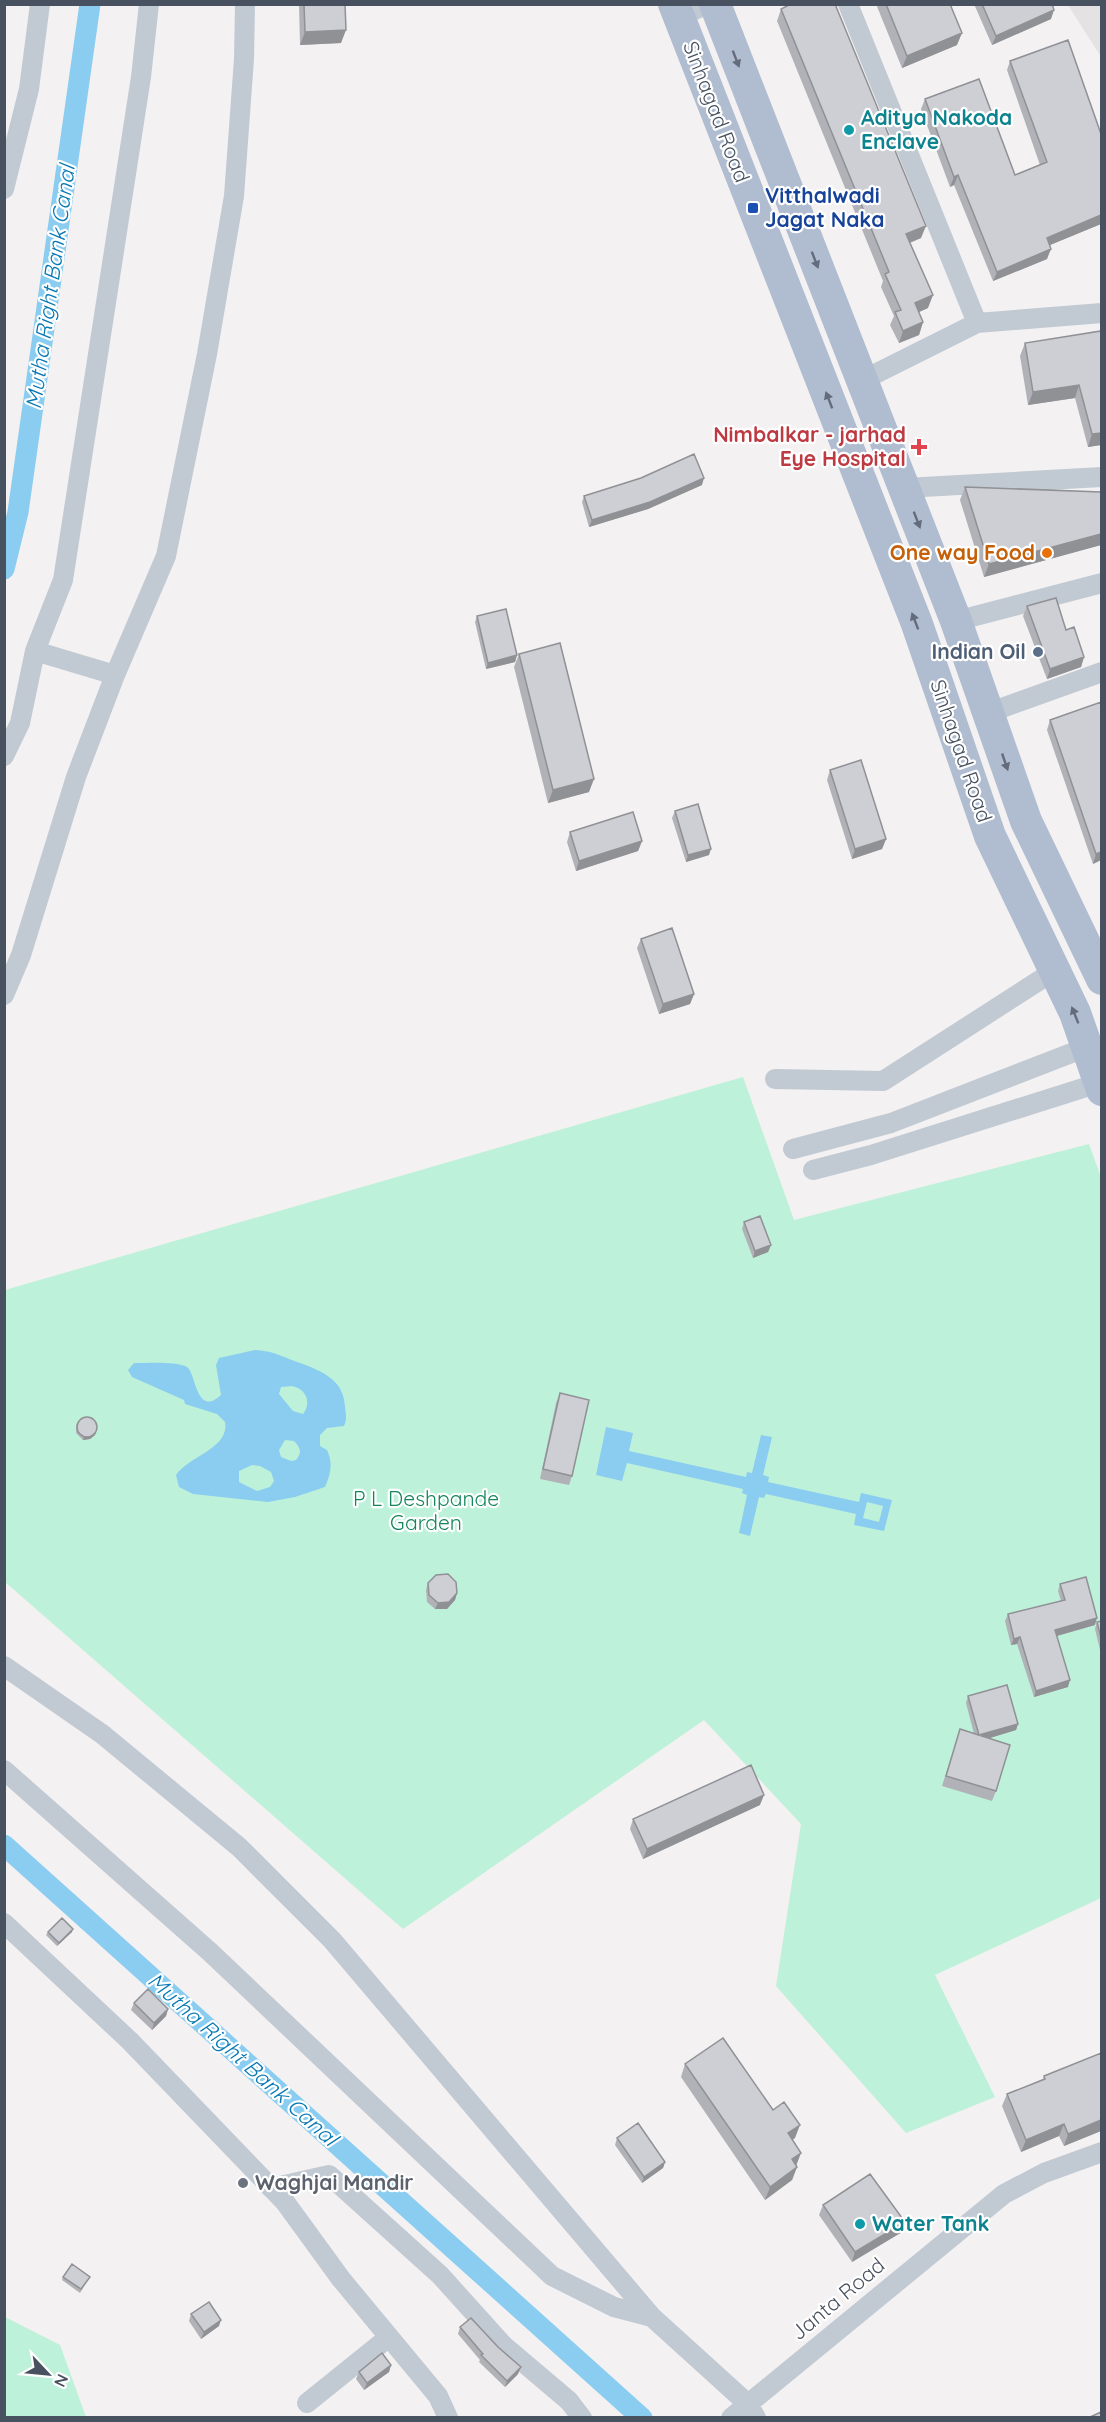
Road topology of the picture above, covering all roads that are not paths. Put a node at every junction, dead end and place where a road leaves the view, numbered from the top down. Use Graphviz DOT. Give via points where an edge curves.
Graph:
graph roads {
  1 [pos="40,4"];
  2 [pos="149,4"];
  3 [pos="245,4"];
  4 [pos="708,4"];
  5 [pos="715,4"];
  6 [pos="848,4"];
  7 [pos="676,11"];
  8 [pos="4,189"];
  9 [pos="1101,313"];
  10 [pos="977,323"];
  11 [pos="863,380"];
  12 [pos="1101,477"];
  13 [pos="904,488"];
  14 [pos="1101,582"];
  15 [pos="956,621"];
  16 [pos="35,651"];
  17 [pos="1101,672"];
  18 [pos="115,675"];
  19 [pos="988,713"];
  20 [pos="4,756"];
  21 [pos="1054,971"];
  22 [pos="1101,979"];
  23 [pos="4,995"];
  24 [pos="1086,1047"];
  25 [pos="775,1078"];
  26 [pos="1100,1087"];
  27 [pos="793,1149"];
  28 [pos="813,1170"];
  29 [pos="4,1666"];
  30 [pos="4,1770"];
  31 [pos="4,1923"];
  32 [pos="1101,2152"];
  33 [pos="271,2188"];
  34 [pos="652,2317"];
  35 [pos="389,2337"];
  36 [pos="307,2403"];
  37 [pos="743,2413"];
  38 [pos="448,2418"];
  39 [pos="582,2418"];
  1 -- 8 [label="street" via="29,89"];
  2 -- 16 [label="street" via="63,579"];
  3 -- 18 [label="street" via="234,196 184,476 166,556"];
  4 -- 7 [label="street"];
  5 -- 11 [label="main road, Sinhagad Road, one-way"];
  6 -- 10 [label="street"];
  21 -- 7 [label="main road, Sinhagad Road, one-way" via="990,836 917,624"];
  9 -- 10 [label="street"];
  10 -- 11 [label="street"];
  11 -- 13 [label="main road, Sinhagad Road"];
  12 -- 13 [label="street"];
  13 -- 15 [label="main road, Sinhagad Road, one-way"];
  14 -- 15 [label="street"];
  15 -- 19 [label="main road, Sinhagad Road"];
  16 -- 18 [label="street"];
  16 -- 20 [label="street" via="20,723"];
  17 -- 19 [label="street"];
  18 -- 23 [label="street" via="76,777 21,955"];
  19 -- 22 [label="main road, Sinhagad Road, one-way" via="1026,821"];
  24 -- 21 [label="main road, Sinhagad Road, one-way" via="1075,1013"];
  21 -- 25 [label="street" via="883,1081"];
  24 -- 26 [label="main road, Sinhagad Road"];
  24 -- 27 [label="street" via="891,1123"];
  26 -- 28 [label="street"];
  29 -- 34 [label="street" via="102,1734 239,1847 332,1940"];
  30 -- 34 [label="street" via="210,1952 552,2276 614,2307"];
  31 -- 33 [label="street" via="130,2041"];
  32 -- 37 [label="street, Janta Road" via="1044,2173 1004,2194"];
  33 -- 35 [label="street"];
  33 -- 39 [label="street" via="329,2175 440,2275 504,2346 569,2401"];
  34 -- 37 [label="street"];
  35 -- 36 [label="street"];
  35 -- 38 [label="street" via="438,2396"];
}
